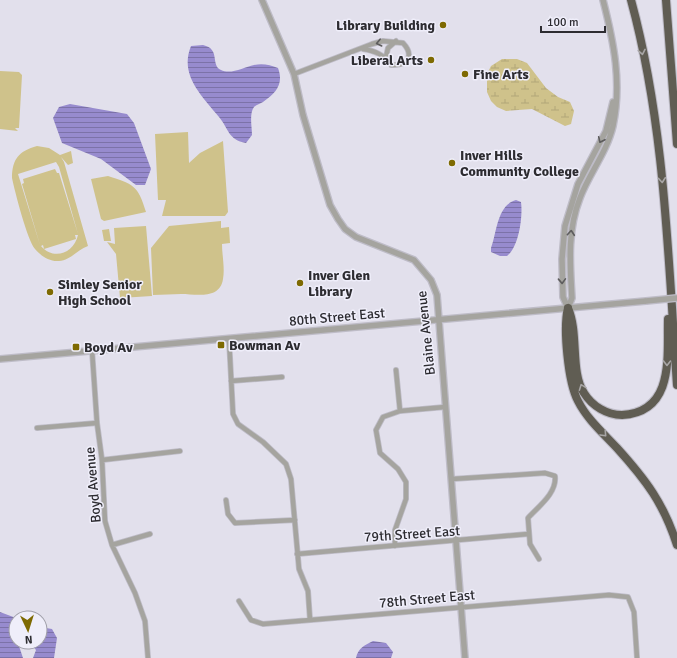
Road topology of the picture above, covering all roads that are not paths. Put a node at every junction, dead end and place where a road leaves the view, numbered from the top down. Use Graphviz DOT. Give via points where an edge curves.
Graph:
graph roads {
  1 [pos="262,0"];
  2 [pos="604,0"];
  3 [pos="631,0"];
  4 [pos="666,0"];
  5 [pos="396,41"];
  6 [pos="363,49"];
  7 [pos="386,57"];
  8 [pos="294,74"];
  9 [pos="617,90"];
  10 [pos="677,144"];
  11 [pos="669,268"];
  12 [pos="677,298"];
  13 [pos="568,308"];
  14 [pos="439,319"];
  15 [pos="229,339"];
  16 [pos="92,350"];
  17 [pos="0,359"];
  18 [pos="396,370"];
  19 [pos="282,377"];
  20 [pos="231,381"];
  21 [pos="677,385"];
  22 [pos="445,407"];
  23 [pos="400,411"];
  24 [pos="97,423"];
  25 [pos="37,428"];
  26 [pos="180,451"];
  27 [pos="102,460"];
  28 [pos="452,479"];
  29 [pos="226,500"];
  30 [pos="295,520"];
  31 [pos="150,534"];
  32 [pos="528,534"];
  33 [pos="456,542"];
  34 [pos="112,545"];
  35 [pos="677,545"];
  36 [pos="395,546"];
  37 [pos="297,554"];
  38 [pos="539,559"];
  39 [pos="239,601"];
  40 [pos="461,607"];
  41 [pos="310,620"];
  42 [pos="148,658"];
  43 [pos="465,658"];
  44 [pos="637,658"];
  1 -- 8 [label="street, Blaine Avenue"];
  2 -- 9 [label="street" via="616,55"];
  3 -- 11 [label="highway, one-way" via="657,135"];
  4 -- 10 [label="highway"];
  5 -- 6 [label="street, one-way" via="383,41"];
  5 -- 7 [label="street" via="388,48"];
  5 -- 7 [label="street" via="409,49 406,62 391,65"];
  6 -- 7 [label="street" via="376,51"];
  6 -- 8 [label="street"];
  8 -- 14 [label="street, Blaine Avenue" via="303,115 330,205 338,219 345,229 356,237 414,260 431,280"];
  13 -- 9 [label="street, one-way" via="572,298 571,229 580,197 611,133"];
  9 -- 13 [label="street, one-way" via="606,131 578,184 564,226 563,297"];
  11 -- 13 [label="highway, one-way" via="666,376 660,394 649,406 635,414 605,412 584,394 578,374 573,319"];
  11 -- 21 [label="highway"];
  12 -- 13 [label="street, 80th Street East, bridge"];
  13 -- 14 [label="street, 80th Street East"];
  13 -- 35 [label="highway, one-way" via="565,320 570,376 578,401 655,494 669,520"];
  14 -- 15 [label="street, 80th Street East"];
  14 -- 22 [label="street, Blaine Avenue"];
  15 -- 16 [label="street, 80th Street East"];
  15 -- 20 [label="street"];
  16 -- 17 [label="street, 80th Street East"];
  16 -- 24 [label="street, Boyd Avenue"];
  18 -- 23 [label="street"];
  19 -- 20 [label="street"];
  20 -- 30 [label="street" via="233,414 238,424 263,442 286,464 291,479"];
  22 -- 23 [label="street"];
  22 -- 28 [label="street, Blaine Avenue"];
  23 -- 36 [label="street" via="383,417 376,430 380,453 398,469 406,482 406,499 395,530"];
  24 -- 25 [label="street"];
  24 -- 27 [label="street, Boyd Avenue"];
  26 -- 27 [label="street"];
  27 -- 34 [label="street, Boyd Avenue" via="105,521"];
  28 -- 32 [label="street" via="545,473 555,476 556,483 548,497 528,518"];
  28 -- 33 [label="street, Blaine Avenue"];
  29 -- 30 [label="street" via="228,514 235,524"];
  30 -- 37 [label="street"];
  31 -- 34 [label="street"];
  32 -- 33 [label="street, 79th Street East"];
  32 -- 38 [label="street" via="531,548"];
  33 -- 36 [label="street, 79th Street East"];
  33 -- 40 [label="street, Blaine Avenue"];
  34 -- 42 [label="street, Boyd Avenue" via="145,621"];
  36 -- 37 [label="street, 79th Street East"];
  37 -- 41 [label="street" via="299,569 308,591"];
  39 -- 41 [label="street, 78th Street East" via="252,620 263,624"];
  40 -- 41 [label="street, 78th Street East"];
  40 -- 43 [label="street, Blaine Avenue"];
  40 -- 44 [label="street, 78th Street East" via="609,595 628,597 634,612"];
}
